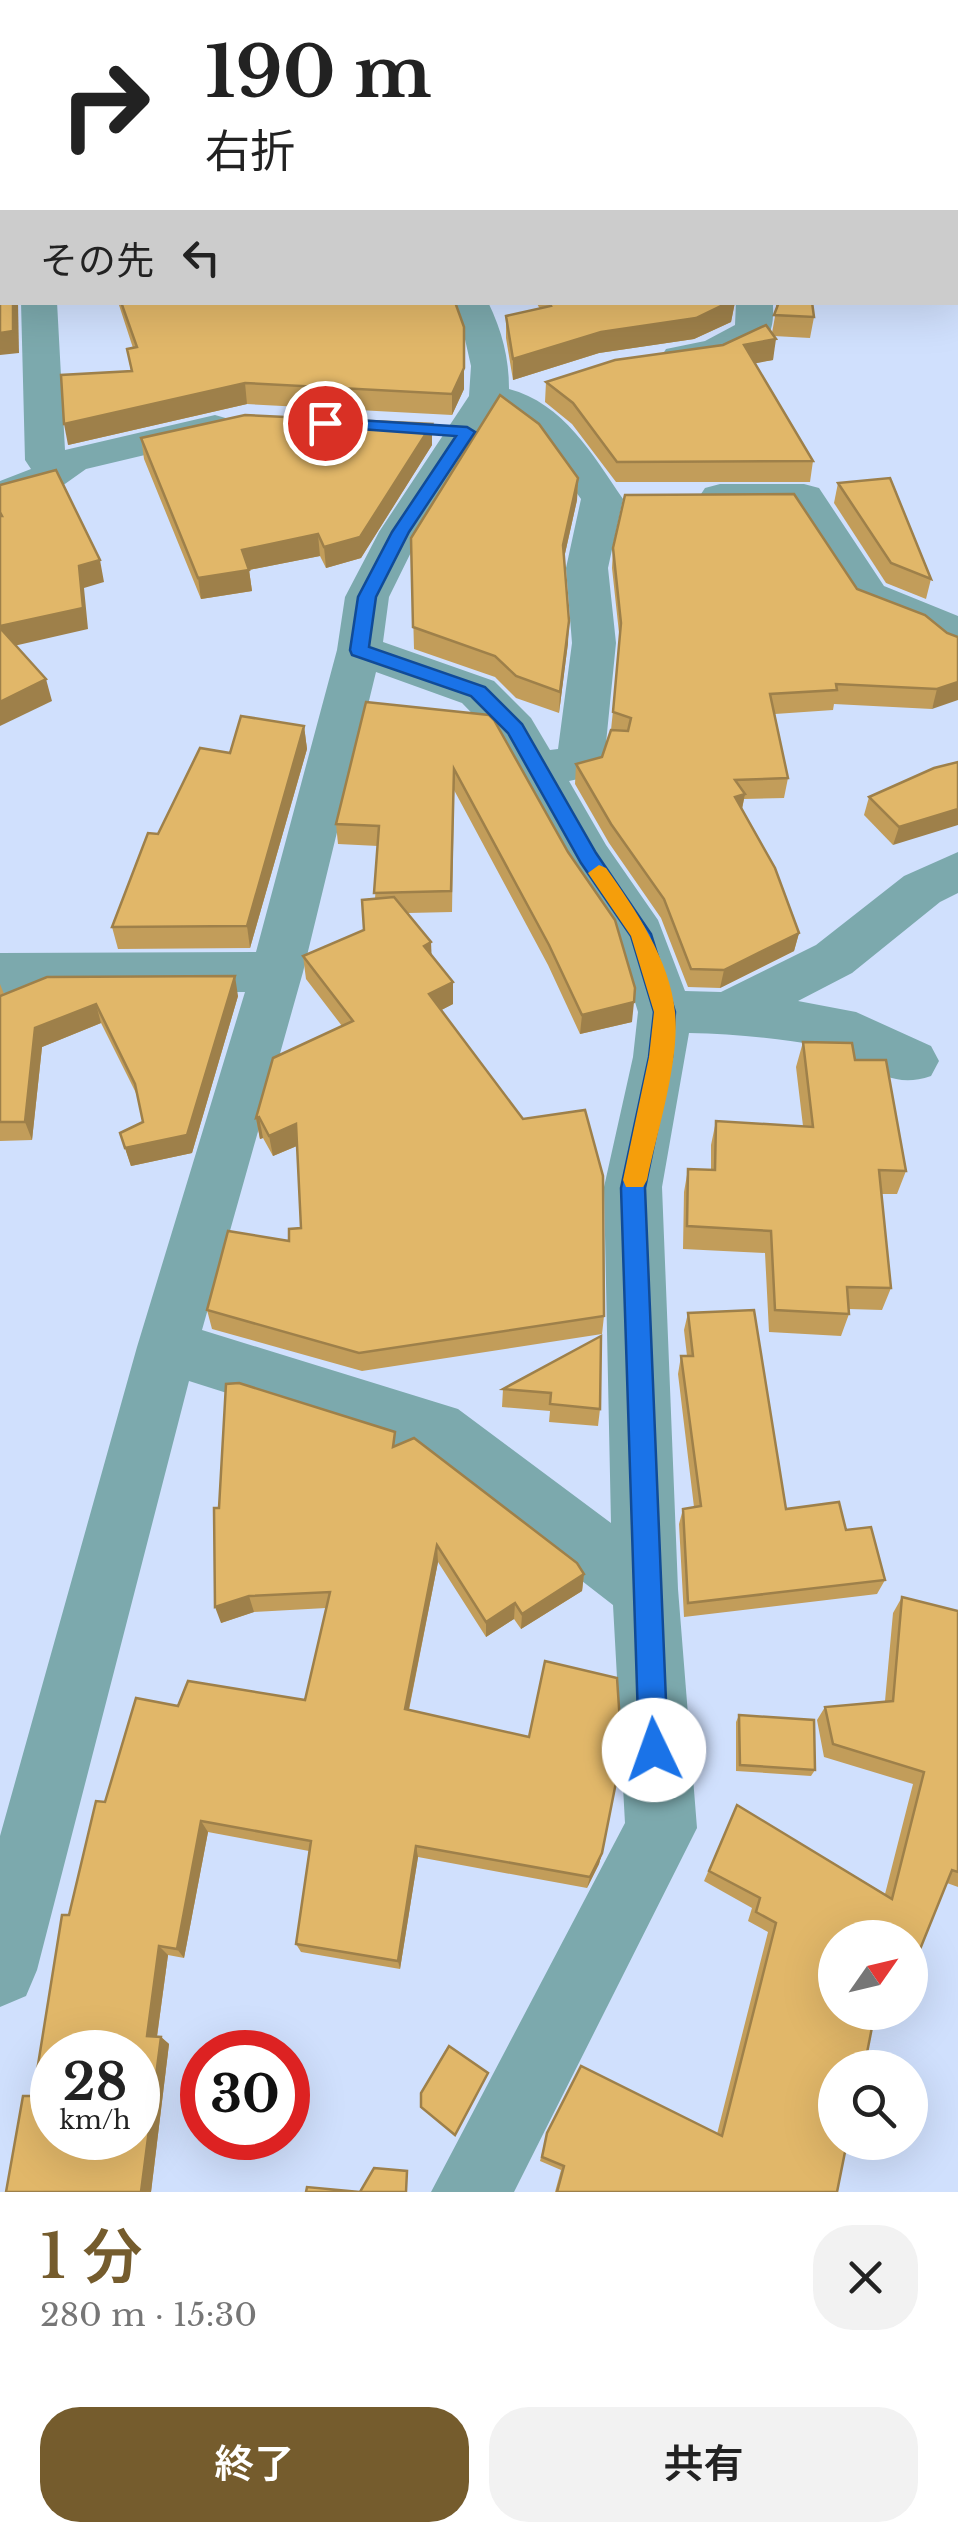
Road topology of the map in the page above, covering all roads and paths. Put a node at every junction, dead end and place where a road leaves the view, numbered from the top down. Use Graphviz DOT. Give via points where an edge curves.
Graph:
graph roads {
  1 [pos="40,305"];
  2 [pos="470,305"];
  3 [pos="755,305"];
  4 [pos="646,362"];
  5 [pos="502,403"];
  6 [pos="246,420"];
  7 [pos="415,428"];
  8 [pos="58,470"];
  9 [pos="0,494"];
  10 [pos="638,498"];
  11 [pos="958,640"];
  12 [pos="359,650"];
  13 [pos="537,768"];
  14 [pos="958,871"];
  15 [pos="277,972"];
  16 [pos="0,973"];
  17 [pos="664,1012"];
  18 [pos="727,1013"];
  19 [pos="912,1060"];
  20 [pos="166,1347"];
  21 [pos="646,1588"];
  22 [pos="0,1970"];
  23 [pos="471,2192"];
  1 -- 8 [label="street" via="45,460"];
  2 -- 5 [label="street"];
  3 -- 4 [label="street" via="753,330 735,344"];
  5 -- 7 [label="street"];
  5 -- 10 [label="street"];
  5 -- 12 [label="street" via="400,532 367,597"];
  6 -- 8 [label="street" via="72,460"];
  8 -- 9 [label="street"];
  10 -- 11 [label="street" via="804,497 869,596 938,622"];
  10 -- 13 [label="street" via="588,568 594,643 580,763"];
  12 -- 13 [label="street" via="478,692 515,728"];
  12 -- 15 [label="street"];
  13 -- 17 [label="street" via="640,934"];
  14 -- 18 [label="street" via="922,889 834,959"];
  15 -- 16 [label="street"];
  15 -- 20 [label="street"];
  17 -- 18 [label="street"];
  17 -- 21 [label="street" via="633,1188"];
  18 -- 19 [label="street" via="837,1027"];
  20 -- 21 [label="street" via="436,1430"];
  20 -- 22 [label="street"];
  21 -- 23 [label="street" via="662,1828"];
}
